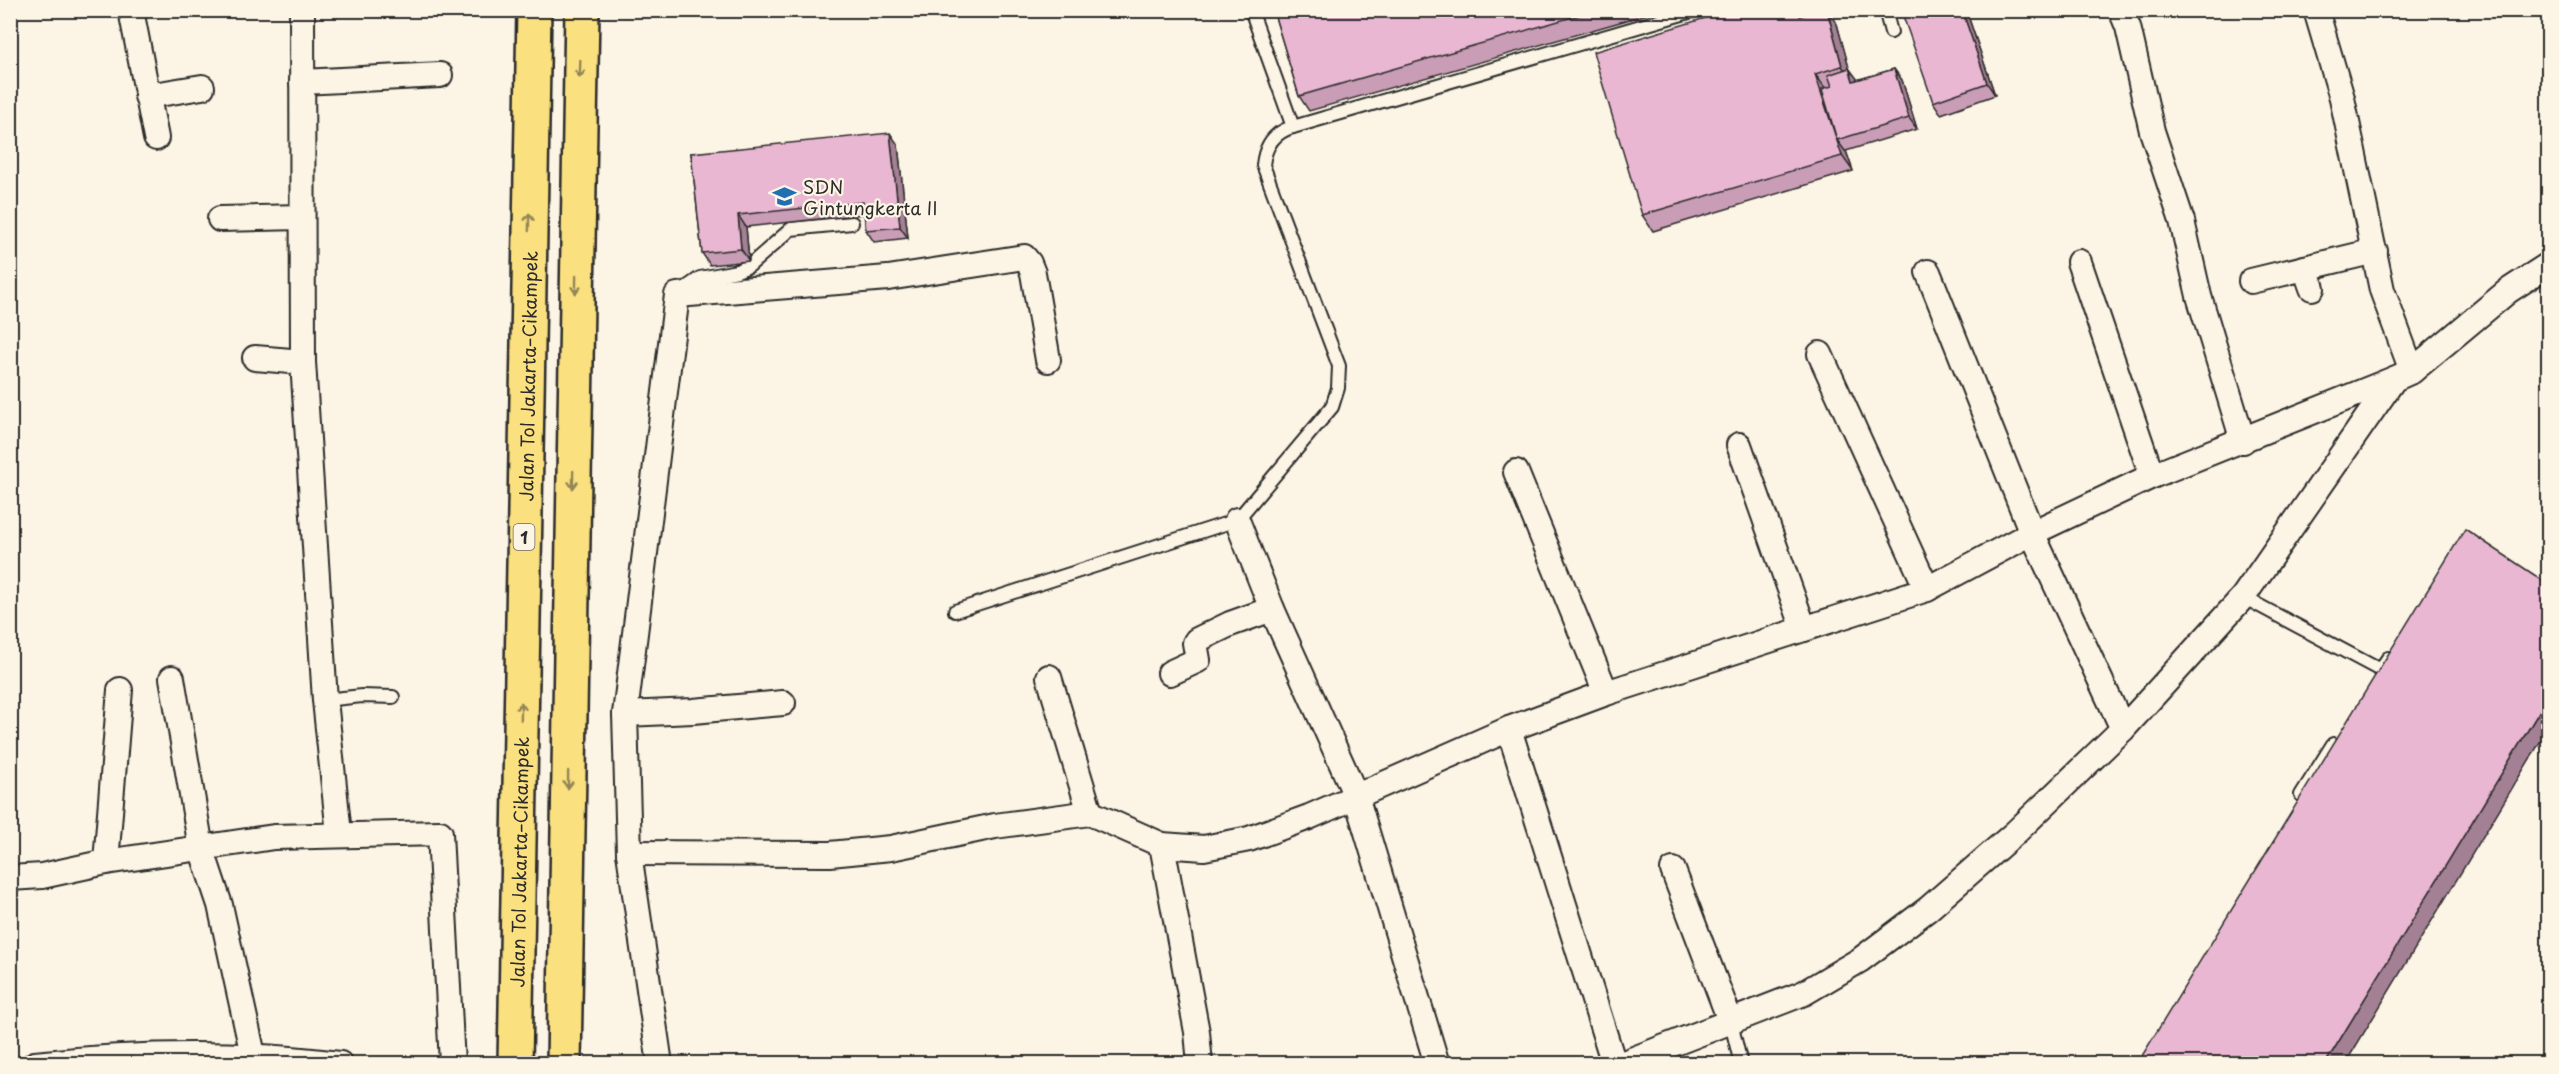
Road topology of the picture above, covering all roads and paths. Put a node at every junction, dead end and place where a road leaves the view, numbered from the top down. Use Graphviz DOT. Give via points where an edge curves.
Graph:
graph roads {
  1 [pos="131,10"];
  2 [pos="302,10"];
  3 [pos="534,10"];
  4 [pos="582,10"];
  5 [pos="1251,10"];
  6 [pos="1696,10"];
  7 [pos="1885,10"];
  8 [pos="2121,10"];
  9 [pos="2316,10"];
  10 [pos="1891,32"];
  11 [pos="440,75"];
  12 [pos="302,82"];
  13 [pos="202,87"];
  14 [pos="147,96"];
  15 [pos="1293,127"];
  16 [pos="156,138"];
  17 [pos="302,217"];
  18 [pos="220,219"];
  19 [pos="852,223"];
  20 [pos="2375,251"];
  21 [pos="2079,262"];
  22 [pos="2548,265"];
  23 [pos="1928,272"];
  24 [pos="2251,281"];
  25 [pos="677,295"];
  26 [pos="1820,354"];
  27 [pos="255,358"];
  28 [pos="1048,360"];
  29 [pos="303,362"];
  30 [pos="2403,375"];
  31 [pos="2243,441"];
  32 [pos="1739,445"];
  33 [pos="1516,472"];
  34 [pos="2152,476"];
  35 [pos="1237,520"];
  36 [pos="2032,533"];
  37 [pos="1927,589"];
  38 [pos="2243,597"];
  39 [pos="1272,609"];
  40 [pos="955,611"];
  41 [pos="1804,629"];
  42 [pos="2394,650"];
  43 [pos="1170,673"];
  44 [pos="1049,677"];
  45 [pos="172,678"];
  46 [pos="120,690"];
  47 [pos="1606,693"];
  48 [pos="393,697"];
  49 [pos="325,700"];
  50 [pos="783,703"];
  51 [pos="625,714"];
  52 [pos="1509,729"];
  53 [pos="2123,729"];
  54 [pos="2337,738"];
  55 [pos="2301,795"];
  56 [pos="1356,796"];
  57 [pos="1090,813"];
  58 [pos="339,834"];
  59 [pos="1162,845"];
  60 [pos="201,848"];
  61 [pos="629,853"];
  62 [pos="106,862"];
  63 [pos="1673,870"];
  64 [pos="10,878"];
  65 [pos="1731,1023"];
  66 [pos="253,1055"];
  67 [pos="35,1064"];
  68 [pos="339,1064"];
  69 [pos="452,1064"];
  70 [pos="515,1064"];
  71 [pos="564,1064"];
  72 [pos="660,1064"];
  73 [pos="1200,1064"];
  74 [pos="1437,1064"];
  75 [pos="1614,1064"];
  76 [pos="1621,1064"];
  77 [pos="1741,1064"];
  1 -- 14 [label="street"];
  2 -- 12 [label="street"];
  70 -- 3 [label="highway, Jalan Tol Jakarta–Cikampek / 1, one-way"];
  4 -- 71 [label="highway, one-way"];
  5 -- 15 [label="lane"];
  6 -- 15 [label="lane"];
  7 -- 10 [label="lane"];
  8 -- 31 [label="street" via="2152,131 2182,221 2199,296"];
  9 -- 20 [label="street" via="2342,98"];
  11 -- 12 [label="street"];
  12 -- 17 [label="street"];
  13 -- 14 [label="street"];
  14 -- 16 [label="street"];
  15 -- 35 [label="lane" via="1281,130 1274,138 1264,152 1263,165 1339,366 1338,388 1332,407"];
  17 -- 18 [label="street"];
  17 -- 29 [label="street"];
  19 -- 25 [label="lane" via="791,229 749,266 700,278"];
  20 -- 24 [label="street" via="2309,278"];
  20 -- 30 [label="street"];
  21 -- 34 [label="street"];
  22 -- 30 [label="street" via="2508,291"];
  23 -- 36 [label="street"];
  25 -- 28 [label="street" via="888,278 1024,257 1032,273"];
  25 -- 51 [label="street"];
  26 -- 37 [label="street"];
  27 -- 29 [label="street"];
  29 -- 49 [label="street"];
  30 -- 31 [label="street"];
  30 -- 38 [label="street"];
  31 -- 34 [label="street"];
  32 -- 41 [label="street"];
  33 -- 47 [label="street"];
  34 -- 36 [label="street"];
  35 -- 39 [label="street"];
  35 -- 40 [label="lane"];
  36 -- 37 [label="street"];
  36 -- 53 [label="street"];
  37 -- 41 [label="street"];
  38 -- 42 [label="lane" via="2377,675"];
  38 -- 53 [label="street"];
  39 -- 43 [label="street" via="1197,640 1198,660"];
  39 -- 56 [label="street"];
  41 -- 47 [label="street"];
  44 -- 57 [label="street"];
  45 -- 60 [label="street"];
  46 -- 62 [label="street"];
  47 -- 52 [label="street"];
  48 -- 49 [label="lane"];
  49 -- 58 [label="street"];
  50 -- 51 [label="street"];
  51 -- 61 [label="street"];
  52 -- 56 [label="street"];
  52 -- 75 [label="street"];
  53 -- 65 [label="street" via="2016,832 1911,922 1860,960 1804,993"];
  54 -- 55 [label="lane"];
  56 -- 59 [label="street" via="1250,839 1204,848"];
  56 -- 74 [label="street"];
  57 -- 59 [label="street"];
  57 -- 61 [label="street" via="995,826 891,848 830,854"];
  58 -- 60 [label="street" via="274,837"];
  58 -- 69 [label="street" via="440,833"];
  59 -- 73 [label="street"];
  60 -- 62 [label="street"];
  60 -- 66 [label="street" via="222,914"];
  61 -- 72 [label="street"];
  62 -- 64 [label="street" via="42,876"];
  63 -- 65 [label="street"];
  65 -- 76 [label="street"];
  65 -- 77 [label="lane"];
  66 -- 67 [label="street" via="112,1056"];
  66 -- 68 [label="street"];
}
